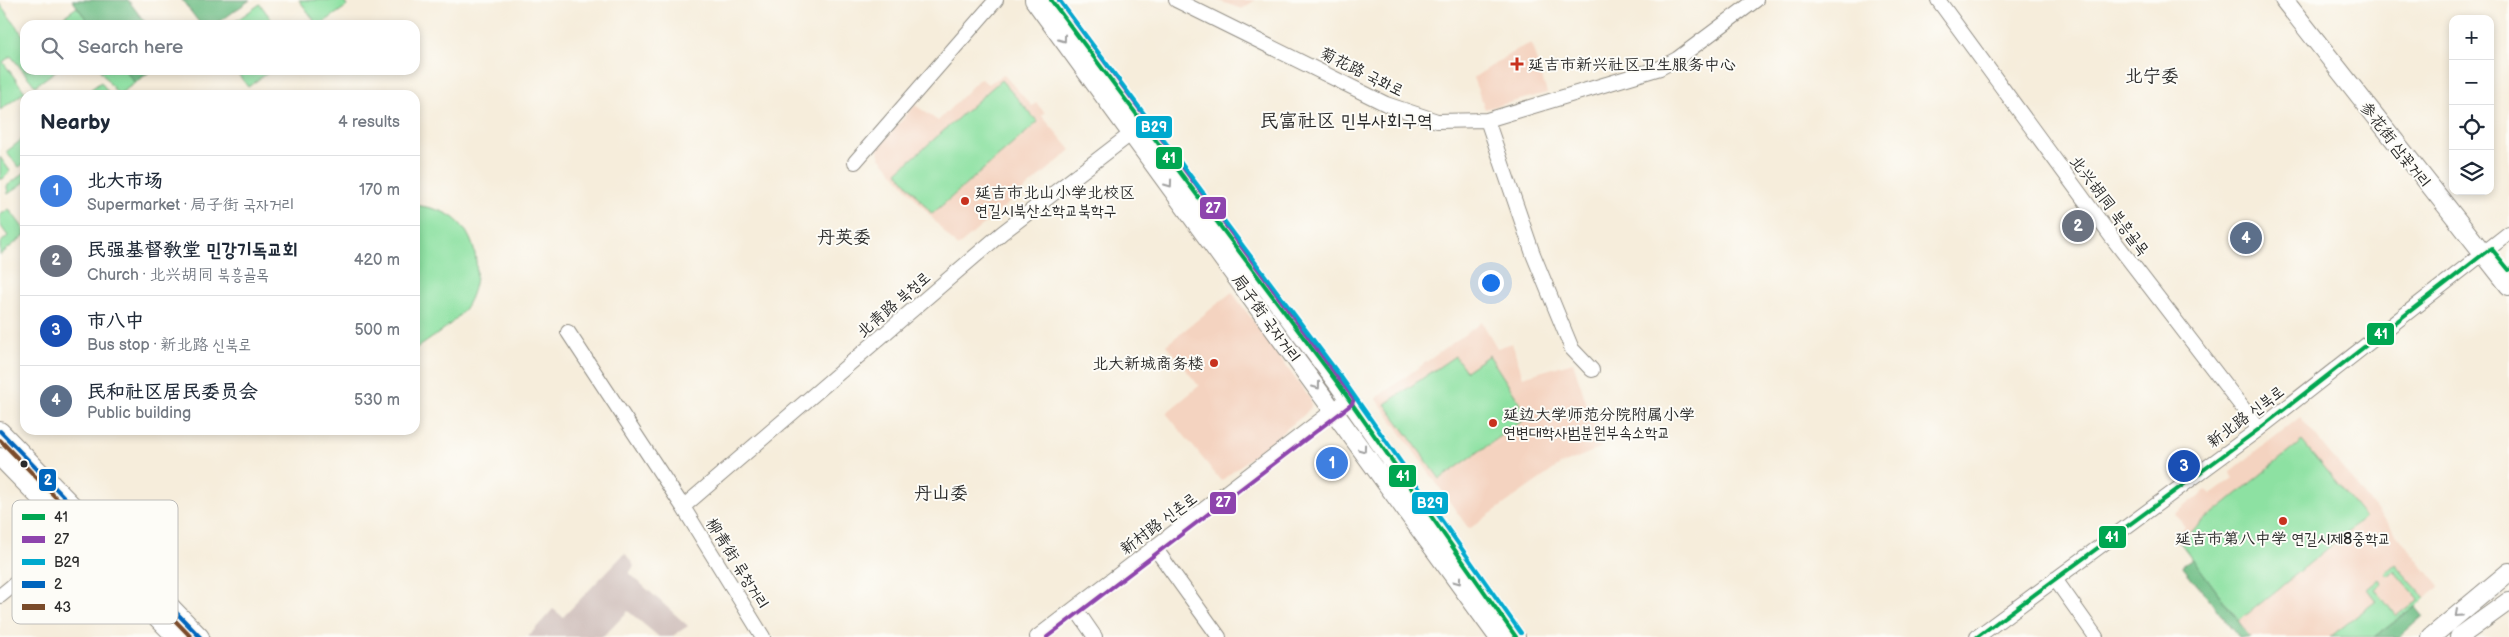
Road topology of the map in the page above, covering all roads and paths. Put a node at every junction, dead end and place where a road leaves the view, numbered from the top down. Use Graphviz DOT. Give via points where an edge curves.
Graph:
graph roads {
  1 [pos="996,0"];
  2 [pos="1034,0"];
  3 [pos="1051,0"];
  4 [pos="1176,0"];
  5 [pos="1756,0"];
  6 [pos="1938,0"];
  7 [pos="2284,0"];
  8 [pos="2296,0"];
  9 [pos="1487,120"];
  10 [pos="1132,133"];
  11 [pos="855,162"];
  12 [pos="2509,233"];
  13 [pos="2487,251"];
  14 [pos="2509,270"];
  15 [pos="2509,286"];
  16 [pos="568,332"];
  17 [pos="1592,370"];
  18 [pos="1341,404"];
  19 [pos="2259,429"];
  20 [pos="0,431"];
  21 [pos="0,457"];
  22 [pos="41,500"];
  23 [pos="67,500"];
  24 [pos="683,508"];
  25 [pos="1155,548"];
  26 [pos="2509,572"];
  27 [pos="2055,580"];
  28 [pos="12,586"];
  29 [pos="0,596"];
  30 [pos="2509,601"];
  31 [pos="1075,608"];
  32 [pos="178,614"];
  33 [pos="163,624"];
  34 [pos="176,637"];
  35 [pos="200,637"];
  36 [pos="763,637"];
  37 [pos="1037,637"];
  38 [pos="1095,637"];
  39 [pos="1219,637"];
  40 [pos="1498,637"];
  41 [pos="1516,637"];
  42 [pos="1977,637"];
  43 [pos="2096,637"];
  44 [pos="2431,637"];
  45 [pos="2459,637"];
  1 -- 11 [label="street"];
  2 -- 10 [label="main road, 局子街 국자거리, one-way"];
  3 -- 18 [label="main road, 局子街 국자거리"];
  4 -- 9 [label="street, 菊花路 국화로" via="1413,115 1437,121"];
  5 -- 9 [label="street, 菊花路 국화로" via="1660,68"];
  6 -- 19 [label="street, 北兴胡同 북흥골목" via="2112,239"];
  7 -- 13 [label="main road, 参花街 삼꽃거리"];
  8 -- 13 [label="main road, 参花街 삼꽃거리"];
  9 -- 17 [label="street" via="1533,254 1572,349"];
  10 -- 18 [label="main road, 局子街 국자거리, one-way"];
  10 -- 24 [label="street, 北青路 북청로" via="1002,233"];
  12 -- 13 [label="street, 新北路 신북로"];
  13 -- 14 [label="main road, 参花街 삼꽃거리"];
  13 -- 15 [label="main road, 参花街 삼꽃거리"];
  13 -- 19 [label="street, 新北路 신북로"];
  16 -- 24 [label="street, 柳青街 류청거리"];
  18 -- 25 [label="street, 新村路 신촌로"];
  18 -- 40 [label="main road, 局子街 국자거리, one-way"];
  18 -- 41 [label="main road, 局子街 국자거리"];
  19 -- 27 [label="street, 新北路 신북로"];
  20 -- 23 [label="main road"];
  21 -- 22 [label="main road"];
  24 -- 36 [label="street, 柳青街 류청거리"];
  25 -- 31 [label="street, 新村路 신촌로"];
  25 -- 39 [label="street"];
  26 -- 44 [label="main road, one-way"];
  27 -- 42 [label="street, 新北路 신북로"];
  27 -- 43 [label="street"];
  28 -- 29 [label="street"];
  30 -- 45 [label="main road"];
  31 -- 37 [label="street, 新村路 신촌로"];
  31 -- 38 [label="street"];
  32 -- 35 [label="main road"];
  33 -- 34 [label="main road"];
}
